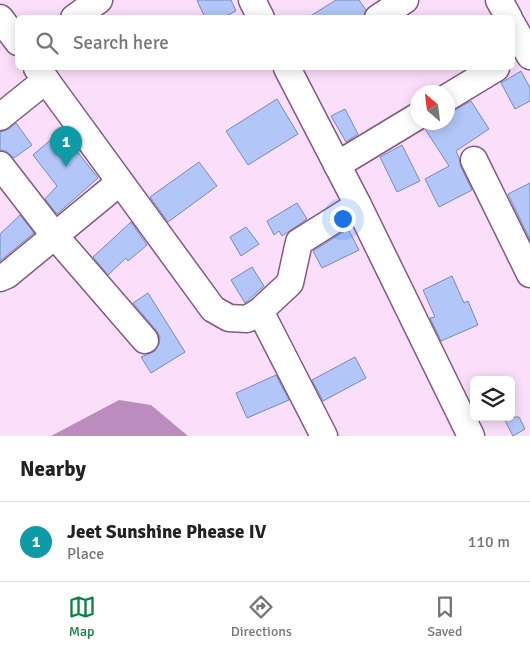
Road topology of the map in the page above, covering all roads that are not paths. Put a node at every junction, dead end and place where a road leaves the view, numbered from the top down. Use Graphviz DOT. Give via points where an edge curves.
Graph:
graph roads {
  1 [pos="98,0"];
  2 [pos="252,0"];
  3 [pos="405,0"];
  4 [pos="499,0"];
  5 [pos="78,15"];
  6 [pos="260,15"];
  7 [pos="382,15"];
  8 [pos="507,15"];
  9 [pos="0,18"];
  10 [pos="515,30"];
  11 [pos="15,38"];
  12 [pos="525,52"];
  13 [pos="293,70"];
  14 [pos="493,70"];
  15 [pos="41,74"];
  16 [pos="455,93"];
  17 [pos="0,116"];
  18 [pos="410,121"];
  19 [pos="474,160"];
  20 [pos="0,165"];
  21 [pos="337,165"];
  22 [pos="120,182"];
  23 [pos="358,205"];
  24 [pos="55,236"];
  25 [pos="530,274"];
  26 [pos="0,278"];
  27 [pos="260,311"];
  28 [pos="145,340"];
  29 [pos="324,436"];
  30 [pos="471,436"];
  1 -- 5 [label="street"];
  2 -- 6 [label="street"];
  3 -- 7 [label="street"];
  4 -- 8 [label="street"];
  9 -- 11 [label="street"];
  10 -- 12 [label="street"];
  13 -- 21 [label="street"];
  14 -- 16 [label="street"];
  15 -- 17 [label="street"];
  15 -- 22 [label="street"];
  18 -- 21 [label="street"];
  19 -- 25 [label="street"];
  20 -- 24 [label="street"];
  21 -- 23 [label="street"];
  22 -- 24 [label="street"];
  22 -- 27 [label="street" via="213,309 229,318 246,319"];
  23 -- 27 [label="street" via="299,242 290,283"];
  23 -- 30 [label="street"];
  24 -- 26 [label="street"];
  24 -- 28 [label="street"];
  27 -- 29 [label="street"];
}
